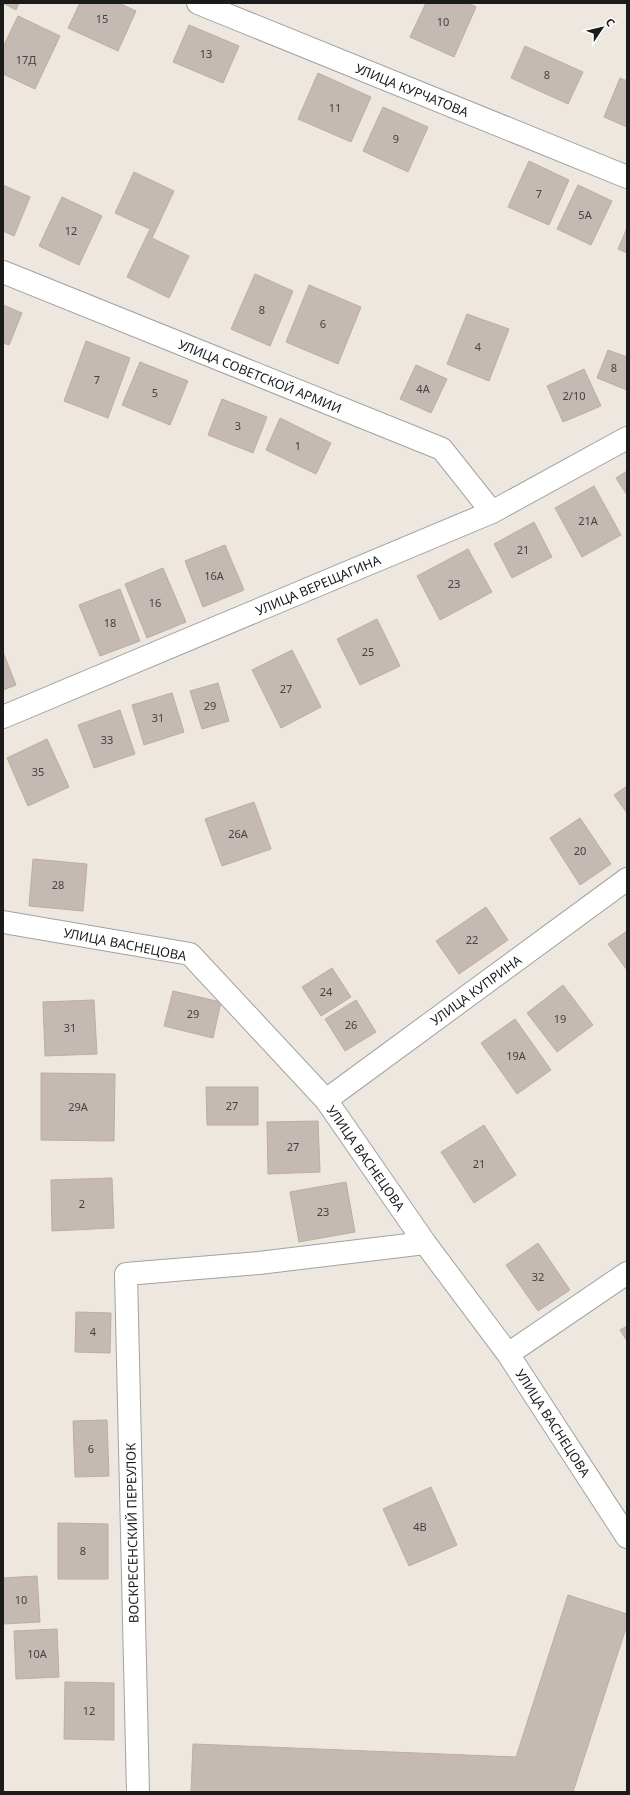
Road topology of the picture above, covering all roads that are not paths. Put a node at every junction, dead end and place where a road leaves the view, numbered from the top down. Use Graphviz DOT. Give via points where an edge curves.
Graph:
graph roads {
  1 [pos="198,3"];
  2 [pos="627,177"];
  3 [pos="3,272"];
  4 [pos="627,438"];
  5 [pos="492,512"];
  6 [pos="3,717"];
  7 [pos="627,879"];
  8 [pos="3,922"];
  9 [pos="326,1100"];
  10 [pos="425,1243"];
  11 [pos="627,1272"];
  12 [pos="508,1354"];
  13 [pos="627,1537"];
  14 [pos="138,1792"];
  1 -- 2 [label="street, УЛИЦА КУРЧАТОВА"];
  3 -- 5 [label="street, УЛИЦА СОВЕТСКОЙ АРМИИ" via="442,449"];
  4 -- 5 [label="street, УЛИЦА ВЕРЕЩАГИНА"];
  5 -- 6 [label="street, УЛИЦА ВЕРЕЩАГИНА"];
  7 -- 9 [label="street, УЛИЦА КУПРИНА"];
  8 -- 9 [label="street, УЛИЦА ВАСНЕЦОВА" via="190,954"];
  9 -- 10 [label="street, УЛИЦА ВАСНЕЦОВА"];
  10 -- 12 [label="street, УЛИЦА ВАСНЕЦОВА"];
  10 -- 14 [label="street, ВОСКРЕСЕНСКИЙ ПЕРЕУЛОК" via="259,1263 126,1274"];
  11 -- 12 [label="street"];
  12 -- 13 [label="street, УЛИЦА ВАСНЕЦОВА"];
}
